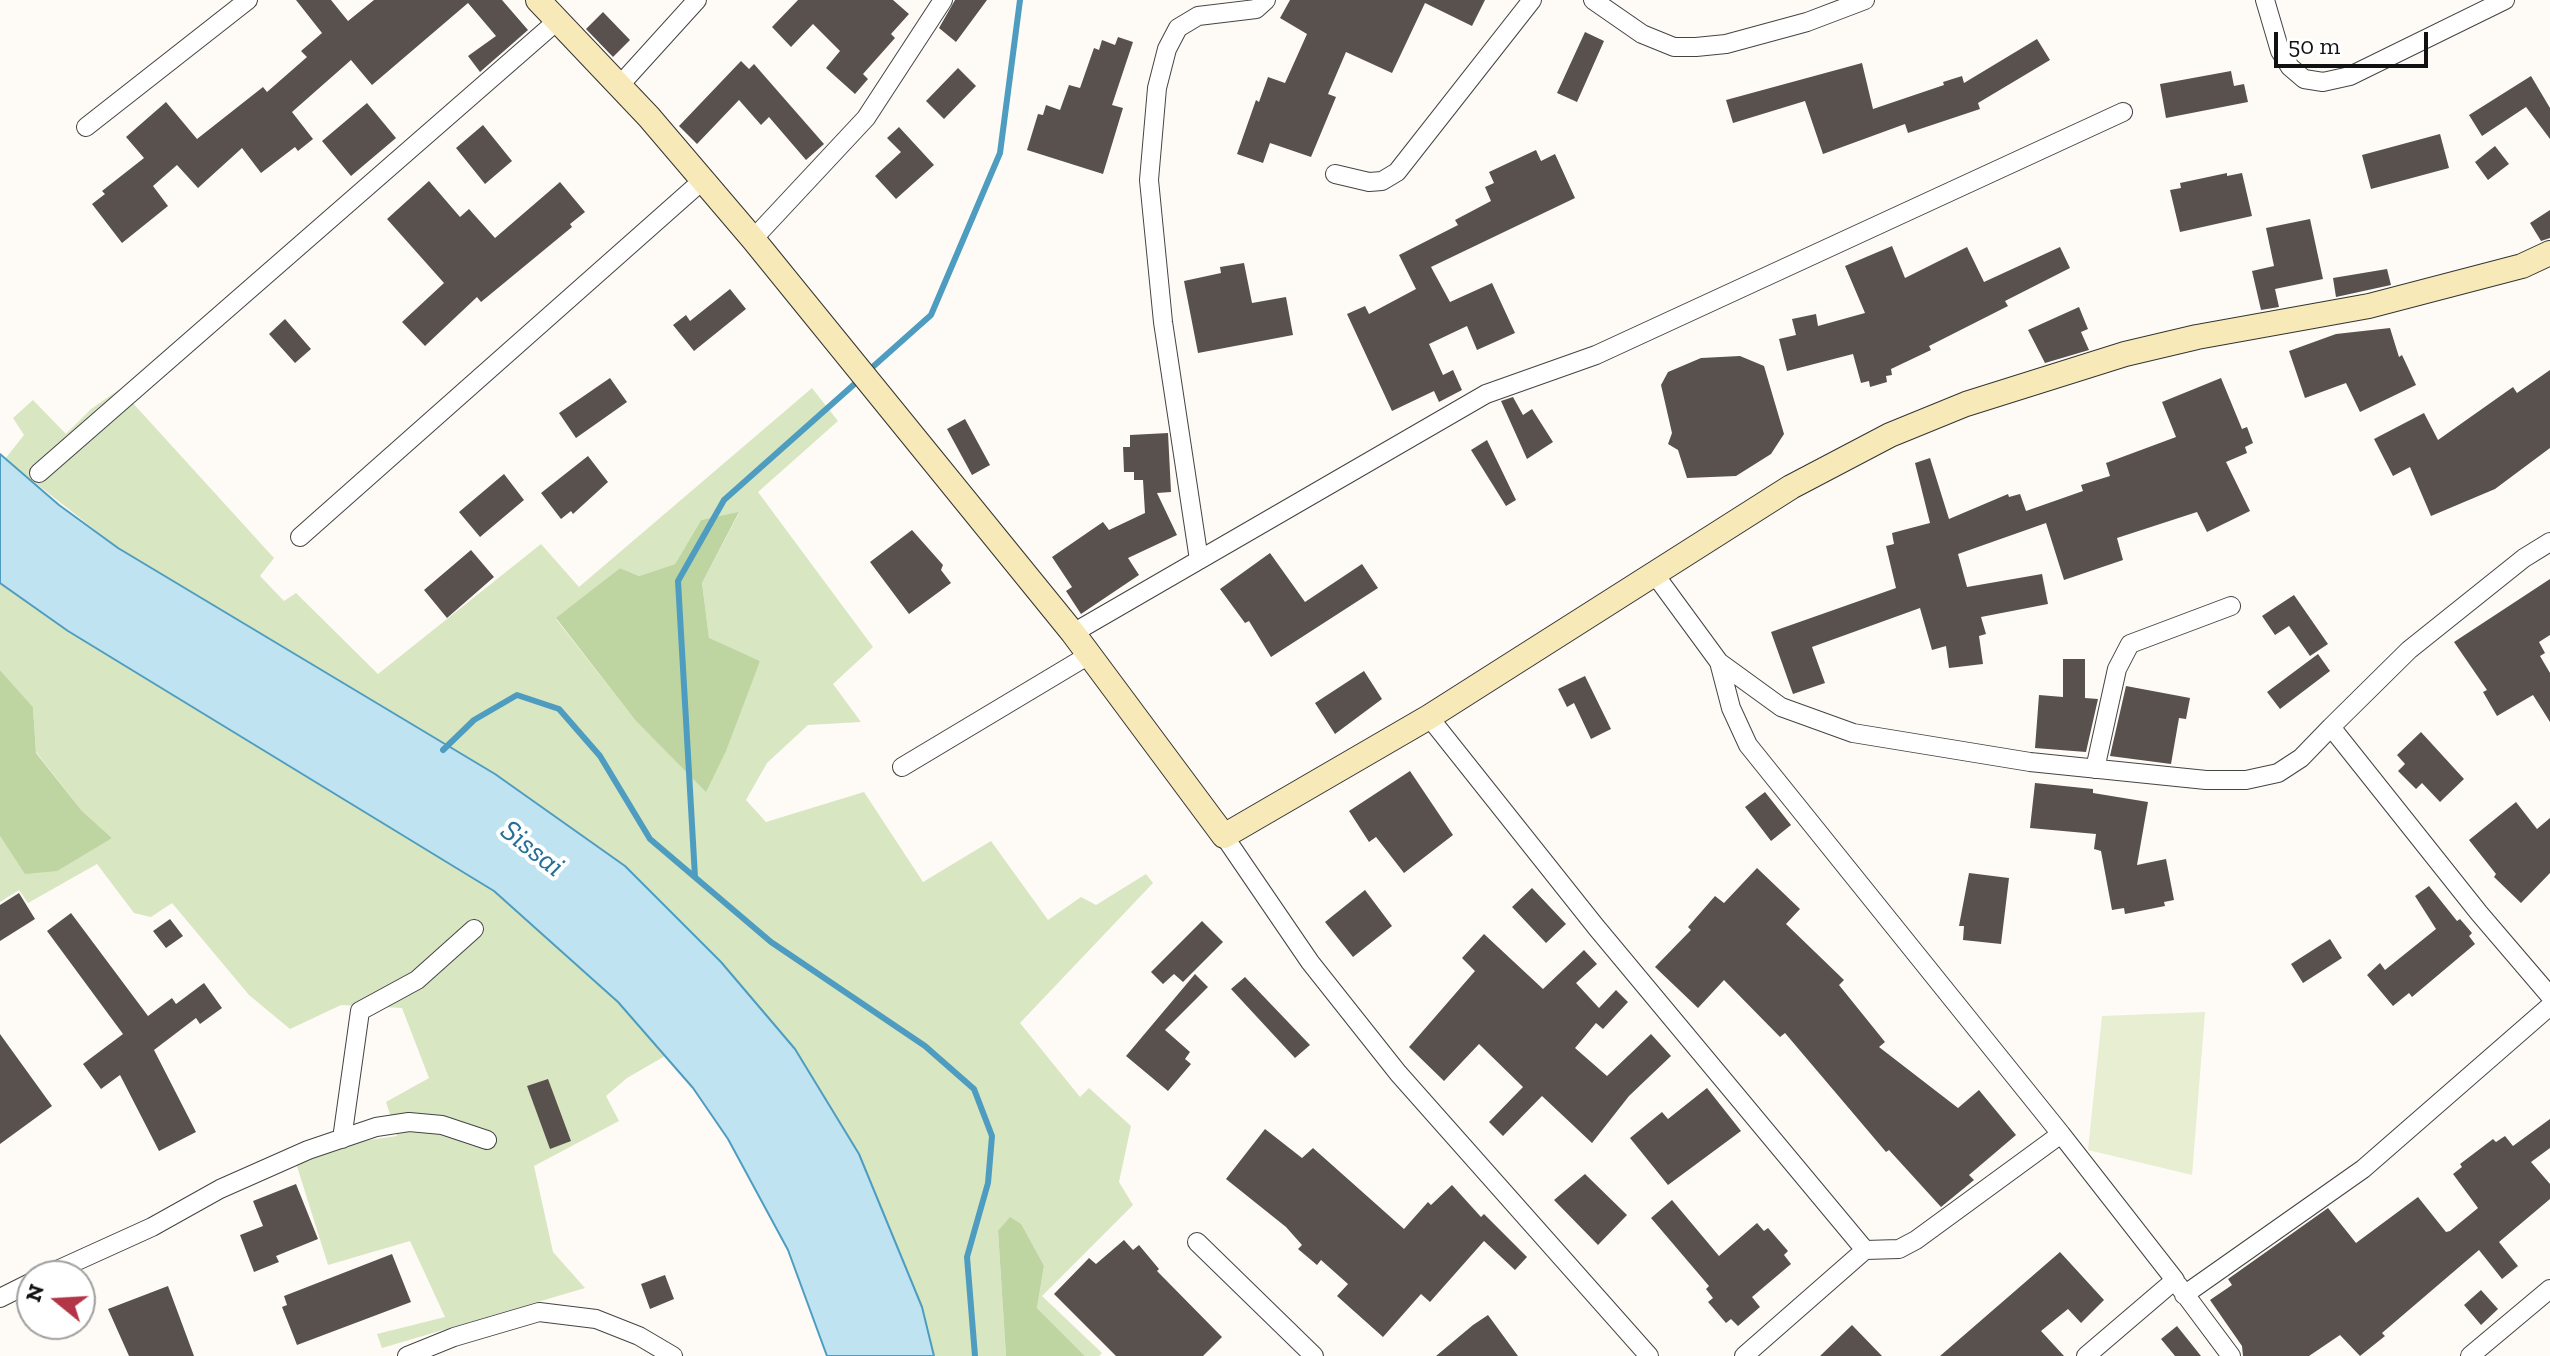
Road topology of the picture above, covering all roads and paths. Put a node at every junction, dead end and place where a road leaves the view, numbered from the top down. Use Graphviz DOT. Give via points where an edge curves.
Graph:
graph roads {
  1 [pos="248,0"];
  2 [pos="538,0"];
  3 [pos="697,0"];
  4 [pos="943,0"];
  5 [pos="1266,0"];
  6 [pos="1532,0"];
  7 [pos="1593,0"];
  8 [pos="1865,0"];
  9 [pos="2265,0"];
  10 [pos="2505,0"];
  11 [pos="557,21"];
  12 [pos="619,86"];
  13 [pos="2123,112"];
  14 [pos="86,127"];
  15 [pos="1335,174"];
  16 [pos="703,180"];
  17 [pos="753,239"];
  18 [pos="2550,253"];
  19 [pos="39,473"];
  20 [pos="300,537"];
  21 [pos="2550,542"];
  22 [pos="1199,560"];
  23 [pos="1653,572"];
  24 [pos="2231,606"];
  25 [pos="1073,633"];
  26 [pos="1089,655"];
  27 [pos="1719,662"];
  28 [pos="1429,717"];
  29 [pos="2331,727"];
  30 [pos="902,767"];
  31 [pos="2095,769"];
  32 [pos="1224,836"];
  33 [pos="474,929"];
  34 [pos="2550,996"];
  35 [pos="2550,1006"];
  36 [pos="2061,1134"];
  37 [pos="342,1139"];
  38 [pos="487,1140"];
  39 [pos="1197,1242"];
  40 [pos="1865,1250"];
  41 [pos="79,1260"];
  42 [pos="2180,1288"];
  43 [pos="2550,1289"];
  44 [pos="407,1356"];
  45 [pos="673,1356"];
  46 [pos="1314,1356"];
  47 [pos="1649,1356"];
  48 [pos="1744,1356"];
  49 [pos="2086,1356"];
  50 [pos="2231,1356"];
  51 [pos="2470,1356"];
  1 -- 14 [label="street"];
  2 -- 11 [label="street"];
  3 -- 12 [label="street"];
  4 -- 17 [label="street" via="866,118"];
  5 -- 22 [label="street" via="1256,9 1198,16 1178,28 1157,88 1149,180 1163,322"];
  6 -- 15 [label="street" via="1397,172 1369,182"];
  7 -- 8 [label="street" via="1642,34 1674,47 1696,47 1807,22"];
  9 -- 10 [label="street" via="2290,67 2304,79 2323,82 2350,76"];
  11 -- 12 [label="street"];
  11 -- 19 [label="street"];
  12 -- 16 [label="street"];
  13 -- 22 [label="street" via="1596,355 1486,394"];
  16 -- 17 [label="street"];
  16 -- 20 [label="street"];
  17 -- 25 [label="street"];
  18 -- 23 [label="street" via="2522,266 2369,306 2125,354 1966,404 1890,435 1791,487"];
  21 -- 29 [label="street" via="2409,650"];
  22 -- 25 [label="street"];
  23 -- 27 [label="street"];
  23 -- 28 [label="street"];
  24 -- 31 [label="street" via="2130,644 2117,669"];
  25 -- 26 [label="street"];
  26 -- 30 [label="street"];
  26 -- 32 [label="street"];
  27 -- 31 [label="street" via="1781,707 1853,733"];
  27 -- 36 [label="street" via="1748,745"];
  28 -- 32 [label="street"];
  28 -- 40 [label="street"];
  29 -- 31 [label="street" via="2278,773 2246,780"];
  29 -- 34 [label="street"];
  32 -- 47 [label="street" via="1310,962 1398,1073"];
  33 -- 37 [label="street" via="417,980 360,1011"];
  35 -- 42 [label="street" via="2363,1169"];
  36 -- 40 [label="street" via="1916,1240 1899,1249"];
  36 -- 42 [label="street"];
  37 -- 38 [label="street" via="409,1122 442,1125"];
  37 -- 41 [label="street" via="220,1189"];
  39 -- 46 [label="street"];
  40 -- 48 [label="street"];
  42 -- 49 [label="street"];
  42 -- 50 [label="street"];
  43 -- 51 [label="street"];
  44 -- 45 [label="street" via="539,1312 596,1319"];
}
